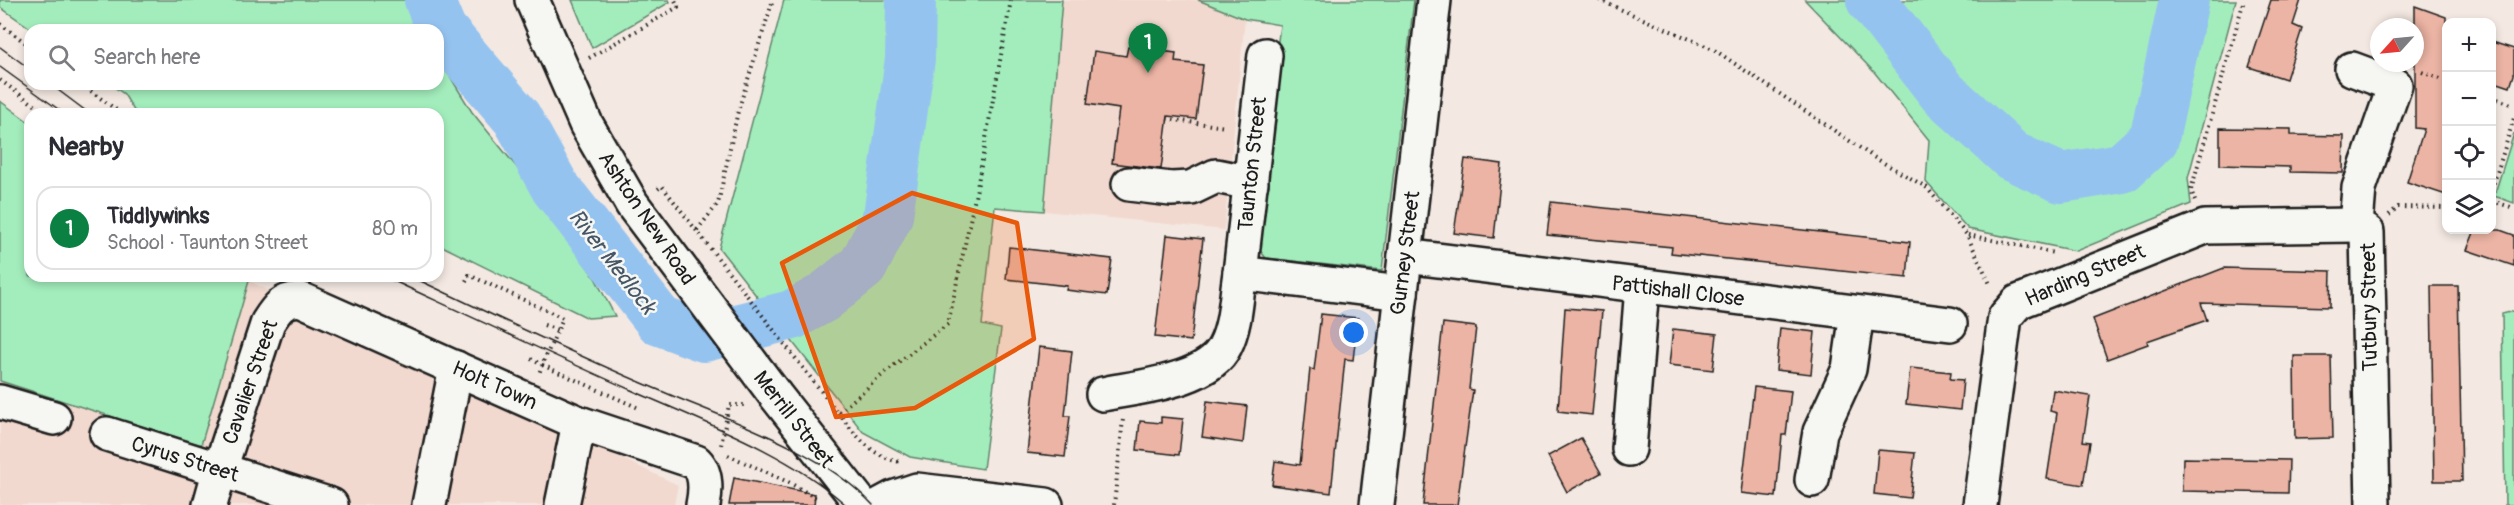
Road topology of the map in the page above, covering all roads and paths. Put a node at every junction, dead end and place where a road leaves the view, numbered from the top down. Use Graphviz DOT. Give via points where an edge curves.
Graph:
graph roads {
  1 [pos="532,0"];
  2 [pos="675,0"];
  3 [pos="773,0"];
  4 [pos="1011,0"];
  5 [pos="1434,0"];
  6 [pos="1599,0"];
  7 [pos="2244,0"];
  8 [pos="0,24"];
  9 [pos="24,42"];
  10 [pos="1265,55"];
  11 [pos="588,58"];
  12 [pos="2352,69"];
  13 [pos="0,80"];
  14 [pos="89,90"];
  15 [pos="2496,98"];
  16 [pos="2514,105"];
  17 [pos="39,108"];
  18 [pos="114,108"];
  19 [pos="2514,118"];
  20 [pos="1167,119"];
  21 [pos="1256,131"];
  22 [pos="2495,180"];
  23 [pos="1251,183"];
  24 [pos="1129,184"];
  25 [pos="2496,202"];
  26 [pos="2442,208"];
  27 [pos="2514,208"];
  28 [pos="2205,227"];
  29 [pos="2362,229"];
  30 [pos="697,231"];
  31 [pos="1967,235"];
  32 [pos="1406,256"];
  33 [pos="2108,265"];
  34 [pos="1240,273"];
  35 [pos="466,281"];
  36 [pos="1642,287"];
  37 [pos="1401,293"];
  38 [pos="747,294"];
  39 [pos="288,300"];
  40 [pos="1857,313"];
  41 [pos="2006,317"];
  42 [pos="1950,324"];
  43 [pos="544,325"];
  44 [pos="558,330"];
  45 [pos="531,359"];
  46 [pos="748,360"];
  47 [pos="542,365"];
  48 [pos="456,368"];
  49 [pos="1115,391"];
  50 [pos="0,402"];
  51 [pos="748,405"];
  52 [pos="647,412"];
  53 [pos="838,413"];
  54 [pos="54,418"];
  55 [pos="579,423"];
  56 [pos="108,434"];
  57 [pos="1629,449"];
  58 [pos="714,452"];
  59 [pos="906,462"];
  60 [pos="220,469"];
  61 [pos="1812,480"];
  62 [pos="823,501"];
  63 [pos="210,505"];
  64 [pos="331,505"];
  65 [pos="429,505"];
  66 [pos="562,505"];
  67 [pos="703,505"];
  68 [pos="862,505"];
  69 [pos="880,505"];
  70 [pos="1046,505"];
  71 [pos="1114,505"];
  72 [pos="1377,505"];
  73 [pos="1980,505"];
  74 [pos="2373,505"];
  1 -- 46 [label="street, Ashton New Road" via="586,124 609,166 632,204"];
  2 -- 11 [label="path" via="678,7"];
  3 -- 30 [label="path" via="738,111 718,204"];
  4 -- 53 [label="path" via="948,324"];
  5 -- 32 [label="street, Gurney Street"];
  6 -- 31 [label="path" via="1713,49 1875,158 1926,187"];
  7 -- 28 [label="path" via="2191,190"];
  8 -- 9 [label="path"];
  10 -- 21 [label="street, Taunton Street"];
  12 -- 29 [label="street, Tutbury Street" via="2395,85 2359,188"];
  13 -- 17 [label="path"];
  14 -- 18 [label="path"];
  15 -- 16 [label="path"];
  19 -- 22 [label="path"];
  20 -- 21 [label="path"];
  21 -- 23 [label="street, Taunton Street"];
  23 -- 24 [label="street" via="1216,176 1191,188"];
  23 -- 34 [label="street, Taunton Street"];
  25 -- 27 [label="path"];
  26 -- 29 [label="path" via="2398,207"];
  28 -- 29 [label="street, Harding Street"];
  28 -- 33 [label="street, Harding Street"];
  29 -- 74 [label="street, Tutbury Street"];
  31 -- 33 [label="path"];
  31 -- 41 [label="path"];
  32 -- 36 [label="street, Pattishall Close"];
  32 -- 37 [label="street, Gurney Street"];
  33 -- 41 [label="street, Harding Street" via="2018,302"];
  34 -- 37 [label="street"];
  34 -- 49 [label="street, Taunton Street" via="1231,331 1218,358 1197,372"];
  35 -- 44 [label="path" via="469,275 563,318"];
  36 -- 40 [label="street, Pattishall Close"];
  36 -- 57 [label="street"];
  37 -- 72 [label="street, Gurney Street"];
  38 -- 53 [label="path"];
  39 -- 48 [label="street, Holt Town" via="300,299 318,306"];
  39 -- 60 [label="street, Cavalier Street" via="278,306 268,322"];
  40 -- 42 [label="street, Pattishall Close"];
  40 -- 61 [label="street" via="1850,369 1820,432"];
  41 -- 73 [label="street, Harding Street"];
  43 -- 44 [label="path"];
  44 -- 47 [label="path"];
  45 -- 47 [label="path"];
  46 -- 68 [label="street, Merrill Street"];
  47 -- 52 [label="path"];
  48 -- 55 [label="street, Holt Town"];
  48 -- 65 [label="street"];
  49 -- 71 [label="path"];
  50 -- 54 [label="street"];
  51 -- 58 [label="path" via="729,405"];
  53 -- 59 [label="path" via="858,438 877,453"];
  55 -- 58 [label="street, Holt Town" via="696,462"];
  55 -- 66 [label="street"];
  56 -- 60 [label="street, Cyrus Street"];
  58 -- 62 [label="path"];
  58 -- 67 [label="street"];
  60 -- 63 [label="street, Cavalier Street"];
  60 -- 64 [label="street, Cyrus Street"];
  69 -- 70 [label="street" via="917,490"];
}
